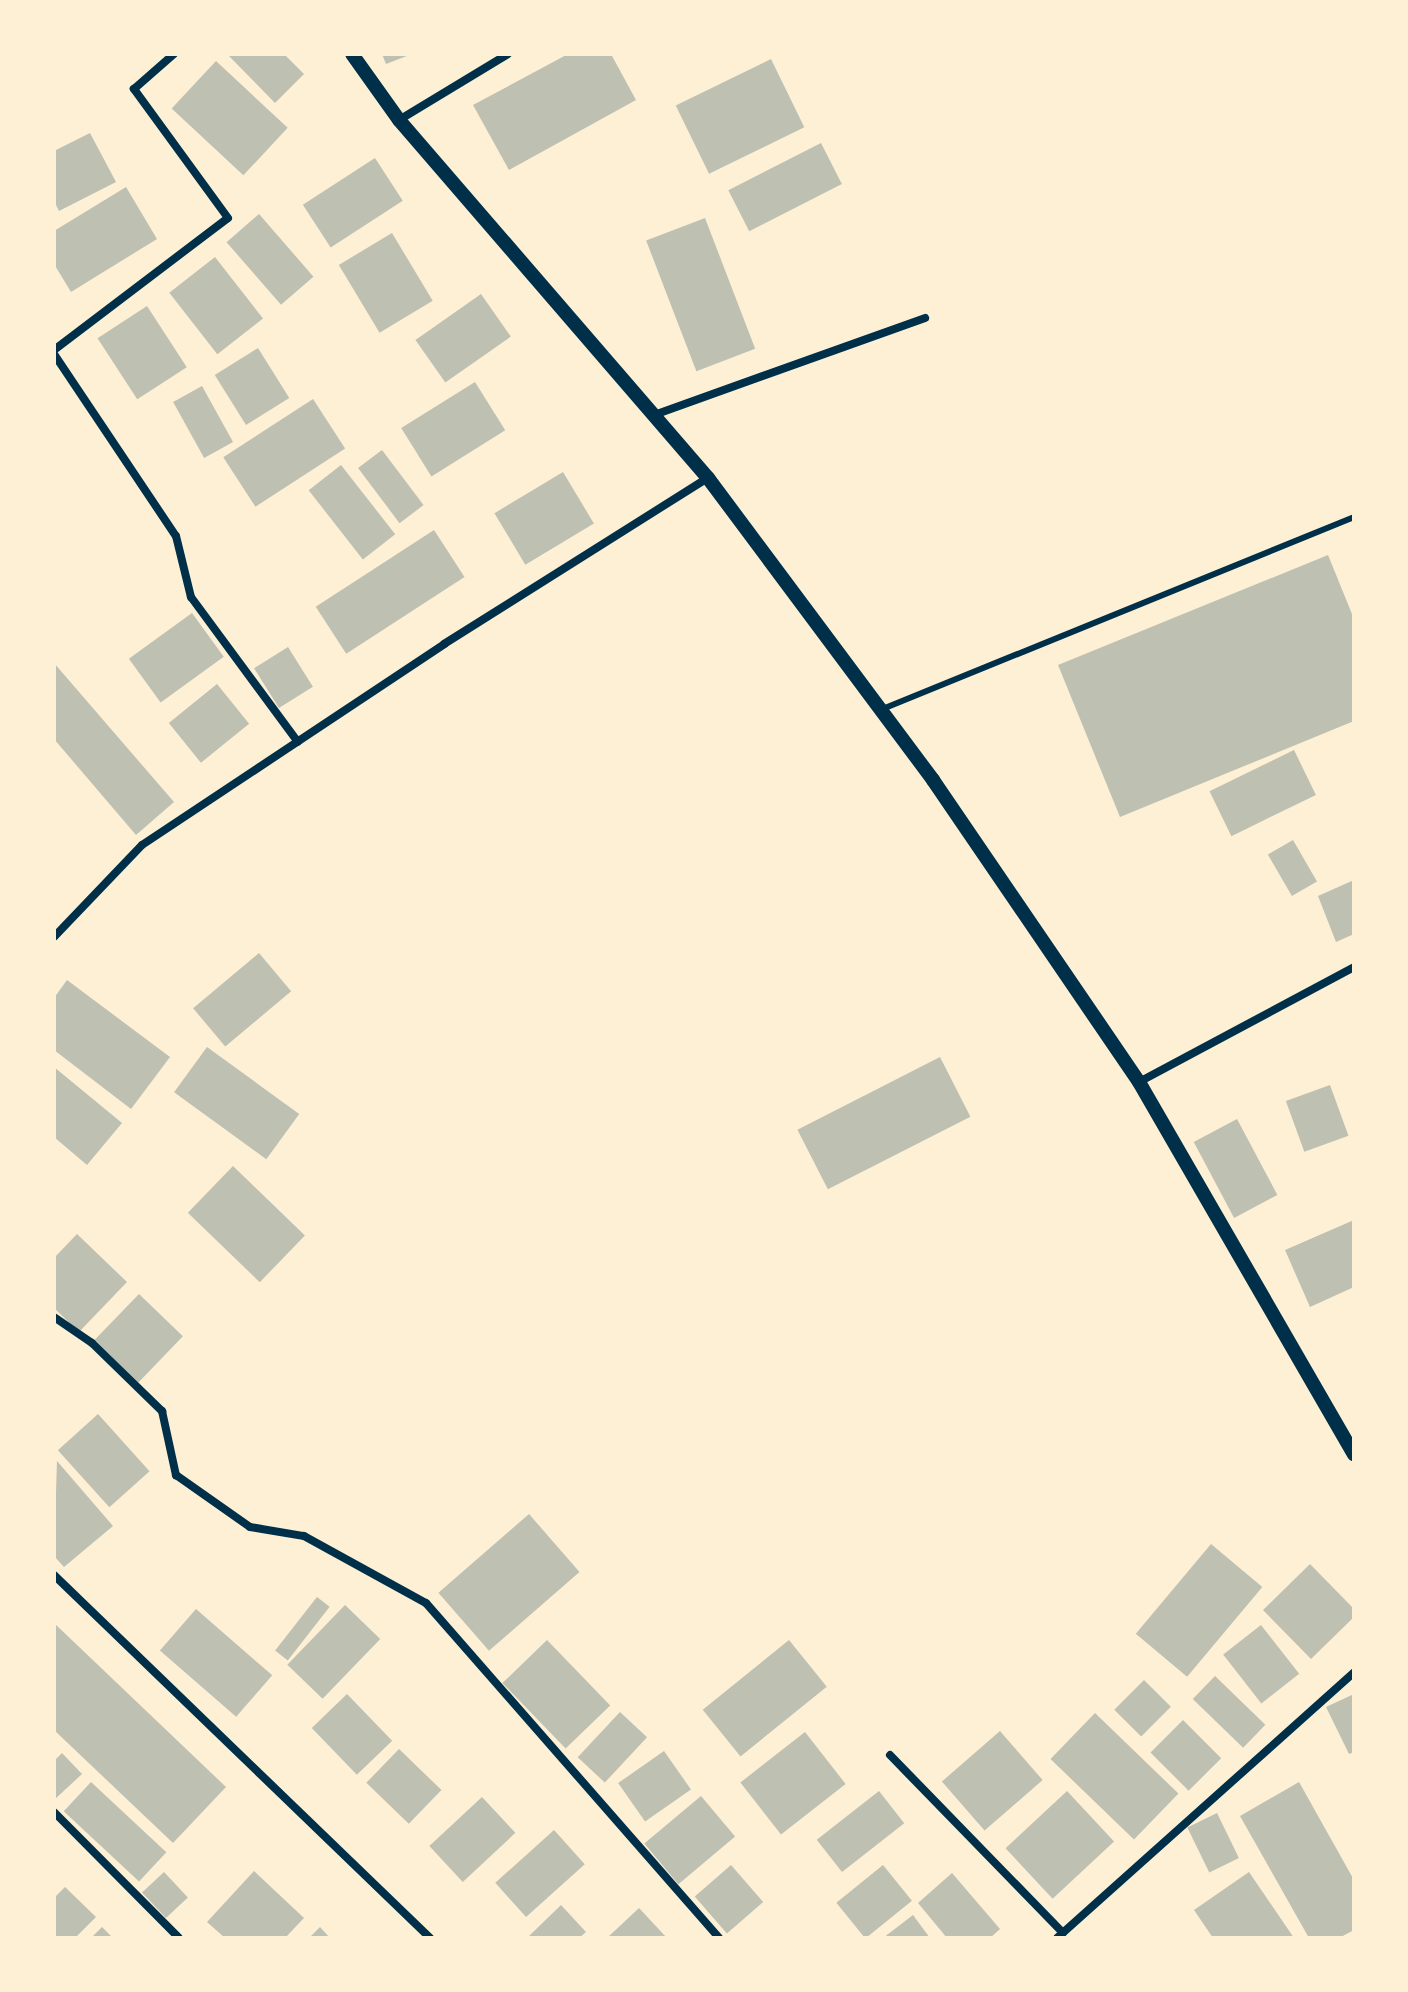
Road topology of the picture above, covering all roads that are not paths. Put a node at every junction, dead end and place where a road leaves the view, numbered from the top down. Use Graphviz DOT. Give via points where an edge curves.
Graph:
graph roads {
  1 [pos="174,54"];
  2 [pos="352,54"];
  3 [pos="508,54"];
  4 [pos="399,120"];
  5 [pos="925,318"];
  6 [pos="54,352"];
  7 [pos="654,415"];
  8 [pos="708,478"];
  9 [pos="1354,517"];
  10 [pos="880,710"];
  11 [pos="298,742"];
  12 [pos="54,937"];
  13 [pos="1354,967"];
  14 [pos="1139,1082"];
  15 [pos="54,1317"];
  16 [pos="1354,1454"];
  17 [pos="54,1575"];
  18 [pos="1354,1672"];
  19 [pos="890,1755"];
  20 [pos="54,1812"];
  21 [pos="1060,1936"];
  22 [pos="179,1938"];
  23 [pos="430,1938"];
  24 [pos="719,1938"];
  1 -- 6 [label="street" via="134,89 228,218"];
  2 -- 4 [label="street"];
  3 -- 4 [label="street"];
  4 -- 7 [label="street"];
  5 -- 7 [label="street"];
  6 -- 11 [label="street" via="176,536 191,597"];
  7 -- 8 [label="street"];
  8 -- 10 [label="street"];
  8 -- 11 [label="street"];
  9 -- 10 [label="lane"];
  10 -- 14 [label="street"];
  11 -- 12 [label="street" via="142,845"];
  13 -- 14 [label="street"];
  14 -- 16 [label="street"];
  15 -- 24 [label="street" via="92,1343 162,1411 176,1475 250,1527 304,1536 426,1603"];
  17 -- 23 [label="street"];
  18 -- 21 [label="street"];
  19 -- 21 [label="street"];
  20 -- 22 [label="street"];
}
